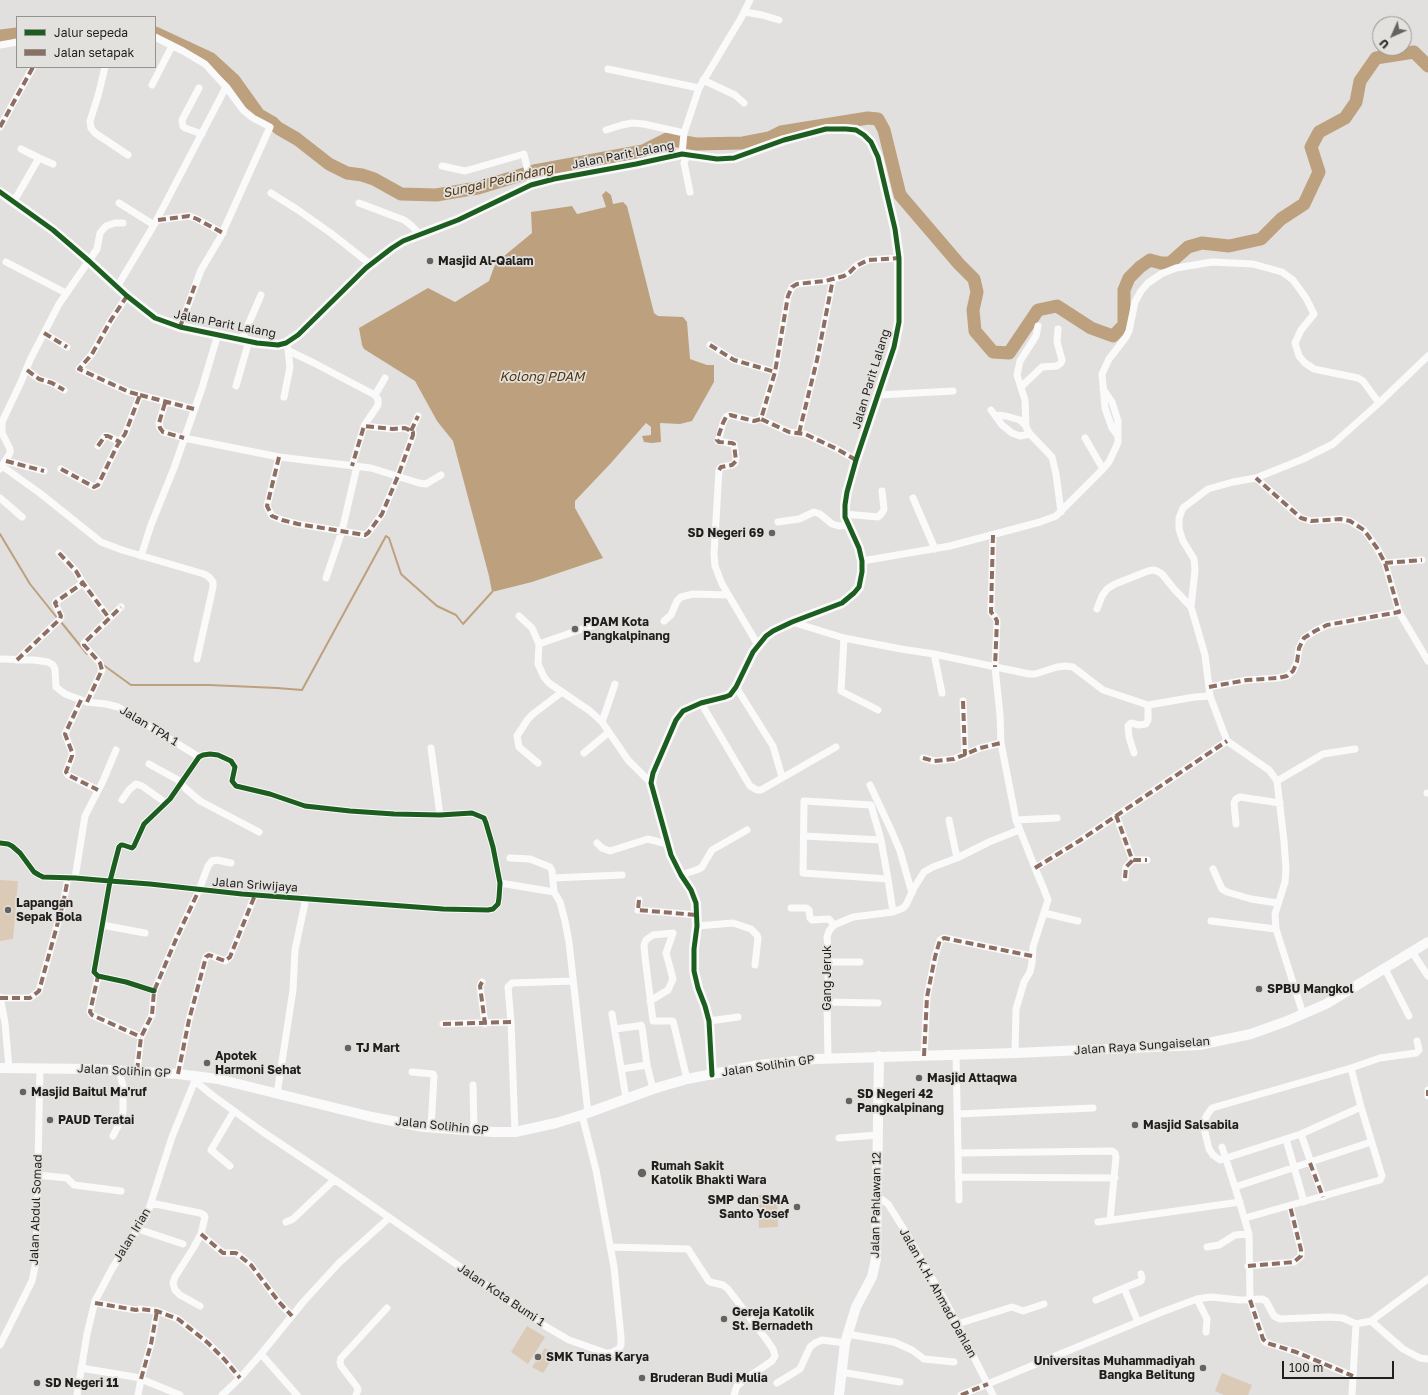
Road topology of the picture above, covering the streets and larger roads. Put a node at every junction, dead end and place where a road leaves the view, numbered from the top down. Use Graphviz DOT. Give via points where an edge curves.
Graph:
graph roads {
  1 [pos="750,0"];
  2 [pos="745,12"];
  3 [pos="779,20"];
  4 [pos="156,38"];
  5 [pos="16,42"];
  6 [pos="0,46"];
  7 [pos="172,46"];
  8 [pos="32,68"];
  9 [pos="105,68"];
  10 [pos="608,69"];
  11 [pos="703,80"];
  12 [pos="152,85"];
  13 [pos="226,87"];
  14 [pos="199,88"];
  15 [pos="699,88"];
  16 [pos="744,103"];
  17 [pos="0,127"];
  18 [pos="606,130"];
  19 [pos="202,134"];
  20 [pos="684,134"];
  21 [pos="21,150"];
  22 [pos="684,151"];
  23 [pos="128,155"];
  24 [pos="40,158"];
  25 [pos="53,164"];
  26 [pos="442,166"];
  27 [pos="530,182"];
  28 [pos="0,192"];
  29 [pos="690,192"];
  30 [pos="271,193"];
  31 [pos="14,201"];
  32 [pos="118,203"];
  33 [pos="358,203"];
  34 [pos="123,222"];
  35 [pos="156,222"];
  36 [pos="223,233"];
  37 [pos="420,235"];
  38 [pos="899,258"];
  39 [pos="89,261"];
  40 [pos="6,262"];
  41 [pos="370,264"];
  42 [pos="833,279"];
  43 [pos="118,287"];
  44 [pos="66,293"];
  45 [pos="261,295"];
  46 [pos="127,296"];
  47 [pos="1038,326"];
  48 [pos="180,327"];
  49 [pos="1058,329"];
  50 [pos="44,334"];
  51 [pos="218,334"];
  52 [pos="246,340"];
  53 [pos="710,345"];
  54 [pos="67,347"];
  55 [pos="288,347"];
  56 [pos="1428,356"];
  57 [pos="26,370"];
  58 [pos="775,372"];
  59 [pos="385,378"];
  60 [pos="236,386"];
  61 [pos="1021,387"];
  62 [pos="64,390"];
  63 [pos="953,391"];
  64 [pos="878,394"];
  65 [pos="140,395"];
  66 [pos="375,396"];
  67 [pos="284,397"];
  68 [pos="164,403"];
  69 [pos="1379,404"];
  70 [pos="194,409"];
  71 [pos="418,416"];
  72 [pos="761,419"];
  73 [pos="364,426"];
  74 [pos="1026,427"];
  75 [pos="411,431"];
  76 [pos="799,433"];
  77 [pos="1030,434"];
  78 [pos="184,438"];
  79 [pos="1085,438"];
  80 [pos="120,442"];
  81 [pos="98,446"];
  82 [pos="279,457"];
  83 [pos="856,460"];
  84 [pos="3,465"];
  85 [pos="355,466"];
  86 [pos="61,469"];
  87 [pos="1103,469"];
  88 [pos="44,471"];
  89 [pos="441,475"];
  90 [pos="398,476"];
  91 [pos="1256,478"];
  92 [pos="882,491"];
  93 [pos="0,498"];
  94 [pos="913,498"];
  95 [pos="1061,512"];
  96 [pos="845,514"];
  97 [pos="22,517"];
  98 [pos="778,522"];
  99 [pos="848,525"];
  100 [pos="342,531"];
  101 [pos="993,536"];
  102 [pos="935,549"];
  103 [pos="59,553"];
  104 [pos="141,556"];
  105 [pos="1422,560"];
  106 [pos="862,561"];
  107 [pos="1385,563"];
  108 [pos="326,578"];
  109 [pos="83,583"];
  110 [pos="728,595"];
  111 [pos="121,607"];
  112 [pos="1191,607"];
  113 [pos="1097,609"];
  114 [pos="1399,612"];
  115 [pos="520,616"];
  116 [pos="109,618"];
  117 [pos="664,621"];
  118 [pos="792,622"];
  119 [pos="600,623"];
  120 [pos="844,638"];
  121 [pos="539,644"];
  122 [pos="758,644"];
  123 [pos="934,654"];
  124 [pos="0,659"];
  125 [pos="197,659"];
  126 [pos="17,660"];
  127 [pos="1428,662"];
  128 [pos="995,667"];
  129 [pos="616,684"];
  130 [pos="1209,687"];
  131 [pos="736,688"];
  132 [pos="562,692"];
  133 [pos="942,693"];
  134 [pos="1210,696"];
  135 [pos="84,701"];
  136 [pos="963,701"];
  137 [pos="701,703"];
  138 [pos="1148,705"];
  139 [pos="878,710"];
  140 [pos="602,722"];
  141 [pos="609,732"];
  142 [pos="1227,742"];
  143 [pos="1001,743"];
  144 [pos="836,747"];
  145 [pos="431,748"];
  146 [pos="1355,749"];
  147 [pos="116,750"];
  148 [pos="1134,753"];
  149 [pos="584,754"];
  150 [pos="965,755"];
  151 [pos="200,757"];
  152 [pos="923,758"];
  153 [pos="538,763"];
  154 [pos="149,764"];
  155 [pos="782,777"];
  156 [pos="1277,781"];
  157 [pos="181,783"];
  158 [pos="651,783"];
  159 [pos="870,785"];
  160 [pos="98,790"];
  161 [pos="122,800"];
  162 [pos="166,802"];
  163 [pos="1280,803"];
  164 [pos="440,815"];
  165 [pos="1116,815"];
  166 [pos="1057,818"];
  167 [pos="950,820"];
  168 [pos="1016,820"];
  169 [pos="1236,824"];
  170 [pos="747,830"];
  171 [pos="1020,830"];
  172 [pos="259,832"];
  173 [pos="804,836"];
  174 [pos="881,840"];
  175 [pos="0,843"];
  176 [pos="597,843"];
  177 [pos="667,844"];
  178 [pos="510,858"];
  179 [pos="957,858"];
  180 [pos="1133,860"];
  181 [pos="1147,860"];
  182 [pos="231,863"];
  183 [pos="1035,868"];
  184 [pos="1213,869"];
  185 [pos="622,875"];
  186 [pos="681,875"];
  187 [pos="72,878"];
  188 [pos="553,878"];
  189 [pos="1125,878"];
  190 [pos="888,879"];
  191 [pos="110,881"];
  192 [pos="500,883"];
  193 [pos="199,890"];
  194 [pos="554,892"];
  195 [pos="912,893"];
  196 [pos="255,895"];
  197 [pos="306,898"];
  198 [pos="639,900"];
  199 [pos="1278,903"];
  200 [pos="791,908"];
  201 [pos="893,912"];
  202 [pos="1044,913"];
  203 [pos="697,915"];
  204 [pos="1078,921"];
  205 [pos="1211,921"];
  206 [pos="102,925"];
  207 [pos="834,925"];
  208 [pos="697,926"];
  209 [pos="1276,929"];
  210 [pos="145,933"];
  211 [pos="1428,942"];
  212 [pos="1412,952"];
  213 [pos="1032,956"];
  214 [pos="829,962"];
  215 [pos="860,962"];
  216 [pos="755,965"];
  217 [pos="1385,969"];
  218 [pos="98,976"];
  219 [pos="1428,976"];
  220 [pos="573,981"];
  221 [pos="482,982"];
  222 [pos="154,991"];
  223 [pos="0,998"];
  224 [pos="650,1001"];
  225 [pos="827,1002"];
  226 [pos="878,1003"];
  227 [pos="612,1014"];
  228 [pos="1303,1014"];
  229 [pos="1408,1016"];
  230 [pos="738,1017"];
  231 [pos="709,1021"];
  232 [pos="510,1022"];
  233 [pos="443,1024"];
  234 [pos="485,1024"];
  235 [pos="614,1029"];
  236 [pos="141,1037"];
  237 [pos="1417,1041"];
  238 [pos="1015,1053"];
  239 [pos="956,1055"];
  240 [pos="879,1056"];
  241 [pos="924,1056"];
  242 [pos="828,1059"];
  243 [pos="647,1065"];
  244 [pos="5,1068"];
  245 [pos="40,1068"];
  246 [pos="1351,1068"];
  247 [pos="622,1069"];
  248 [pos="120,1070"];
  249 [pos="137,1071"];
  250 [pos="412,1072"];
  251 [pos="178,1074"];
  252 [pos="712,1075"];
  253 [pos="196,1078"];
  254 [pos="687,1079"];
  255 [pos="473,1085"];
  256 [pos="653,1089"];
  257 [pos="1428,1090"];
  258 [pos="277,1094"];
  259 [pos="1428,1096"];
  260 [pos="626,1098"];
  261 [pos="1093,1108"];
  262 [pos="1361,1108"];
  263 [pos="234,1111"];
  264 [pos="585,1114"];
  265 [pos="958,1114"];
  266 [pos="431,1127"];
  267 [pos="474,1131"];
  268 [pos="514,1132"];
  269 [pos="1301,1134"];
  270 [pos="877,1135"];
  271 [pos="113,1136"];
  272 [pos="839,1138"];
  273 [pos="1286,1139"];
  274 [pos="1371,1142"];
  275 [pos="1222,1147"];
  276 [pos="958,1153"];
  277 [pos="1226,1158"];
  278 [pos="1310,1163"];
  279 [pos="230,1166"];
  280 [pos="1294,1168"];
  281 [pos="37,1175"];
  282 [pos="958,1177"];
  283 [pos="1115,1178"];
  284 [pos="334,1180"];
  285 [pos="1235,1188"];
  286 [pos="120,1191"];
  287 [pos="877,1196"];
  288 [pos="1323,1197"];
  289 [pos="959,1200"];
  290 [pos="1240,1202"];
  291 [pos="1304,1202"];
  292 [pos="151,1203"];
  293 [pos="1290,1206"];
  294 [pos="389,1218"];
  295 [pos="1245,1218"];
  296 [pos="1110,1220"];
  297 [pos="286,1222"];
  298 [pos="1098,1222"];
  299 [pos="138,1229"];
  300 [pos="201,1234"];
  301 [pos="1249,1234"];
  302 [pos="183,1244"];
  303 [pos="610,1247"];
  304 [pos="1207,1247"];
  305 [pos="1248,1266"];
  306 [pos="1140,1274"];
  307 [pos="1428,1279"];
  308 [pos="1124,1288"];
  309 [pos="1197,1299"];
  310 [pos="1096,1300"];
  311 [pos="1250,1300"];
  312 [pos="94,1303"];
  313 [pos="1044,1304"];
  314 [pos="200,1306"];
  315 [pos="387,1308"];
  316 [pos="157,1311"];
  317 [pos="292,1316"];
  318 [pos="1371,1321"];
  319 [pos="1138,1322"];
  320 [pos="957,1324"];
  321 [pos="1356,1324"];
  322 [pos="1206,1332"];
  323 [pos="846,1339"];
  324 [pos="0,1345"];
  325 [pos="261,1354"];
  326 [pos="1428,1360"];
  327 [pos="954,1362"];
  328 [pos="81,1368"];
  329 [pos="841,1372"];
  330 [pos="1353,1376"];
  331 [pos="240,1378"];
  332 [pos="141,1379"];
  333 [pos="900,1382"];
  334 [pos="777,1383"];
  335 [pos="988,1384"];
  336 [pos="77,1395"];
  337 [pos="138,1395"];
  338 [pos="180,1395"];
  339 [pos="222,1395"];
  340 [pos="297,1395"];
  341 [pos="356,1395"];
  342 [pos="734,1395"];
  343 [pos="839,1395"];
  344 [pos="961,1395"];
  345 [pos="993,1395"];
  346 [pos="1352,1395"];
  1 -- 2 [label="street"];
  2 -- 3 [label="street"];
  2 -- 11 [label="street"];
  4 -- 7 [label="street"];
  5 -- 6 [label="street"];
  7 -- 12 [label="street"];
  7 -- 13 [label="street" via="205,64"];
  8 -- 17 [label="street"];
  9 -- 23 [label="street" via="90,121 91,128"];
  10 -- 15 [label="street"];
  11 -- 15 [label="street"];
  11 -- 16 [label="street" via="735,95"];
  13 -- 19 [label="street"];
  13 -- 36 [label="street" via="247,114 270,127"];
  14 -- 19 [label="street" via="182,120 185,128"];
  15 -- 20 [label="street"];
  18 -- 20 [label="street" via="632,123"];
  19 -- 35 [label="street"];
  20 -- 22 [label="street"];
  21 -- 24 [label="street"];
  22 -- 27 [label="street, Jalan Parit Lalang" via="636,164"];
  22 -- 29 [label="street"];
  22 -- 38 [label="street, Jalan Parit Lalang" via="717,159 734,158 784,140 826,129 856,130 871,142 878,157"];
  24 -- 25 [label="street"];
  24 -- 31 [label="street"];
  26 -- 27 [label="street" via="465,171 524,154"];
  27 -- 37 [label="street, Jalan Parit Lalang" via="458,220"];
  28 -- 31 [label="street, Jalan Parit Lalang"];
  30 -- 41 [label="street" via="327,230"];
  31 -- 39 [label="street, Jalan Parit Lalang"];
  32 -- 35 [label="street"];
  33 -- 37 [label="street" via="404,220"];
  34 -- 39 [label="street" via="102,229 98,246"];
  35 -- 36 [label="street" via="189,216"];
  35 -- 43 [label="street"];
  36 -- 48 [label="street" via="201,270"];
  37 -- 41 [label="street, Jalan Parit Lalang" via="392,248"];
  38 -- 42 [label="street" via="868,260 856,266 847,275"];
  38 -- 64 [label="street, Jalan Parit Lalang" via="899,322 894,347"];
  39 -- 43 [label="street, Jalan Parit Lalang"];
  39 -- 44 [label="street"];
  40 -- 44 [label="street"];
  41 -- 55 [label="street, Jalan Parit Lalang"];
  42 -- 58 [label="street" via="792,287 788,296"];
  42 -- 76 [label="street"];
  43 -- 46 [label="street, Jalan Parit Lalang"];
  44 -- 50 [label="street"];
  45 -- 52 [label="street"];
  46 -- 48 [label="street, Jalan Parit Lalang" via="155,318"];
  46 -- 65 [label="street" via="92,354 79,369"];
  47 -- 61 [label="street" via="1035,338 1018,366 1017,375"];
  48 -- 51 [label="street, Jalan Parit Lalang"];
  49 -- 61 [label="street" via="1056,342 1061,363 1057,366 1042,367"];
  50 -- 54 [label="street"];
  50 -- 57 [label="street"];
  51 -- 52 [label="street, Jalan Parit Lalang"];
  51 -- 70 [label="street"];
  52 -- 55 [label="street, Jalan Parit Lalang"];
  52 -- 60 [label="street"];
  53 -- 58 [label="street" via="734,360"];
  55 -- 66 [label="street"];
  55 -- 67 [label="street" via="290,367"];
  56 -- 69 [label="street"];
  57 -- 62 [label="street"];
  57 -- 84 [label="street" via="2,422 2,433 10,449"];
  58 -- 72 [label="street"];
  59 -- 66 [label="street"];
  61 -- 74 [label="street" via="1025,400"];
  63 -- 64 [label="street"];
  64 -- 83 [label="street, Jalan Parit Lalang"];
  65 -- 68 [label="street"];
  65 -- 80 [label="street"];
  66 -- 73 [label="street" via="378,405"];
  68 -- 70 [label="street"];
  68 -- 78 [label="street" via="160,428 163,432"];
  69 -- 87 [label="street" via="1358,378 1314,369 1305,363 1295,343 1301,330 1314,314 1293,280 1282,272 1243,263 1212,262 1183,267 1161,274 1141,291 1135,302 1129,331 1104,368 1103,389 1116,413 1118,442 1114,454"];
  69 -- 91 [label="street" via="1333,444"];
  70 -- 78 [label="street"];
  71 -- 75 [label="street"];
  72 -- 76 [label="street" via="789,432"];
  72 -- 110 [label="street" via="754,421 728,416 723,422 717,440 732,443 736,452 735,463 719,470 714,539 715,566"];
  73 -- 75 [label="street" via="405,428"];
  73 -- 85 [label="street"];
  74 -- 77 [label="street"];
  74 -- 77 [label="street" via="1013,417 993,413 1012,433 1020,436"];
  75 -- 90 [label="street" via="413,434"];
  76 -- 83 [label="street"];
  77 -- 95 [label="street" via="1052,457"];
  78 -- 82 [label="street"];
  78 -- 104 [label="street"];
  79 -- 87 [label="street"];
  80 -- 81 [label="street" via="104,436"];
  80 -- 86 [label="street" via="96,487"];
  82 -- 85 [label="street"];
  82 -- 100 [label="street" via="267,506 272,516 298,524"];
  83 -- 96 [label="street, Jalan Parit Lalang" via="847,492"];
  84 -- 88 [label="street"];
  84 -- 104 [label="street" via="96,539"];
  85 -- 90 [label="street"];
  85 -- 100 [label="street"];
  87 -- 95 [label="street"];
  89 -- 90 [label="street" via="426,484"];
  90 -- 100 [label="street" via="382,514 368,533 362,535"];
  91 -- 107 [label="street" via="1301,518 1311,521 1340,519 1350,521 1364,530"];
  91 -- 112 [label="street" via="1208,489 1183,508 1179,518 1179,530 1194,559 1195,570"];
  92 -- 96 [label="street" via="884,509 878,518"];
  93 -- 97 [label="street"];
  94 -- 102 [label="street"];
  95 -- 101 [label="street" via="1040,522"];
  96 -- 99 [label="street, Jalan Parit Lalang"];
  98 -- 99 [label="street" via="799,519 814,512 832,524"];
  99 -- 106 [label="street, Jalan Parit Lalang"];
  100 -- 108 [label="street"];
  101 -- 102 [label="street"];
  101 -- 128 [label="street" via="991,612 997,621"];
  102 -- 106 [label="street"];
  103 -- 109 [label="street" via="76,571"];
  104 -- 125 [label="street" via="204,574 212,579"];
  105 -- 107 [label="street"];
  106 -- 118 [label="street, Jalan Parit Lalang" via="859,586 848,599"];
  107 -- 114 [label="street"];
  109 -- 116 [label="street"];
  109 -- 126 [label="street" via="57,601 55,604 60,619"];
  110 -- 117 [label="street" via="693,594 681,597 671,615"];
  110 -- 122 [label="street"];
  111 -- 116 [label="street"];
  112 -- 113 [label="street" via="1162,574 1153,570 1115,584 1102,596"];
  112 -- 130 [label="street" via="1205,655"];
  114 -- 127 [label="street"];
  114 -- 130 [label="street" via="1327,625 1315,631 1304,638 1293,671 1287,676"];
  115 -- 121 [label="street" via="532,628"];
  116 -- 135 [label="street" via="84,643 100,663 102,670"];
  118 -- 120 [label="street"];
  118 -- 122 [label="street, Jalan Parit Lalang" via="773,631"];
  119 -- 121 [label="street"];
  120 -- 123 [label="street"];
  120 -- 139 [label="street" via="841,691"];
  121 -- 132 [label="street" via="540,669 549,683"];
  122 -- 131 [label="street, Jalan Parit Lalang"];
  123 -- 128 [label="street"];
  123 -- 133 [label="street"];
  124 -- 126 [label="street, Jalan TPA 1"];
  126 -- 135 [label="street, Jalan TPA 1" via="48,662 55,669 56,686 65,694"];
  128 -- 138 [label="street" via="1035,674 1058,667 1073,667 1103,690"];
  128 -- 143 [label="street"];
  129 -- 140 [label="street"];
  130 -- 134 [label="street"];
  131 -- 137 [label="street" via="730,695"];
  131 -- 155 [label="street" via="773,746"];
  132 -- 140 [label="street"];
  132 -- 153 [label="street" via="533,714 517,736 519,748"];
  134 -- 138 [label="street"];
  134 -- 142 [label="street"];
  135 -- 151 [label="street, Jalan TPA 1" via="118,707"];
  135 -- 160 [label="street" via="65,734 72,752 66,772"];
  136 -- 150 [label="street"];
  137 -- 155 [label="street" via="753,788 761,790"];
  137 -- 158 [label="street" via="683,711 676,720"];
  138 -- 148 [label="street" via="1146,724 1139,726 1131,723 1128,726"];
  140 -- 141 [label="street"];
  141 -- 149 [label="street"];
  141 -- 158 [label="street" via="628,760"];
  142 -- 156 [label="street" via="1269,770"];
  142 -- 165 [label="street"];
  143 -- 150 [label="street" via="985,746"];
  143 -- 168 [label="street"];
  144 -- 155 [label="street"];
  145 -- 164 [label="street"];
  146 -- 156 [label="street" via="1323,754"];
  147 -- 160 [label="street"];
  150 -- 152 [label="street" via="944,761"];
  151 -- 157 [label="street"];
  151 -- 164 [label="street" via="210,754 228,758 235,768 232,781 236,786 305,806"];
  154 -- 157 [label="street"];
  156 -- 163 [label="street"];
  157 -- 162 [label="street"];
  157 -- 172 [label="street" via="200,801"];
  158 -- 177 [label="street"];
  159 -- 195 [label="street" via="895,838"];
  160 -- 187 [label="street" via="85,816"];
  161 -- 162 [label="street" via="136,784"];
  162 -- 191 [label="street" via="144,824 132,848 123,845 119,847"];
  163 -- 169 [label="street" via="1240,797 1234,803"];
  163 -- 199 [label="street" via="1286,876"];
  164 -- 192 [label="street" via="472,813 484,818 489,829"];
  165 -- 180 [label="street"];
  165 -- 183 [label="street"];
  166 -- 168 [label="street"];
  167 -- 179 [label="street"];
  168 -- 171 [label="street"];
  170 -- 186 [label="street" via="712,850 702,867"];
  171 -- 179 [label="street"];
  171 -- 183 [label="street"];
  173 -- 174 [label="street"];
  173 -- 174 [label="street" via="804,801 871,805"];
  173 -- 190 [label="street" via="803,873"];
  174 -- 190 [label="street"];
  175 -- 187 [label="street, Jalan Sriwijaya" via="8,844 17,850 39,875"];
  176 -- 177 [label="street" via="610,851 648,839"];
  177 -- 186 [label="street"];
  178 -- 188 [label="street" via="530,859 547,866 552,869"];
  179 -- 195 [label="street" via="924,872"];
  180 -- 181 [label="street"];
  180 -- 189 [label="street" via="1126,867"];
  182 -- 193 [label="street" via="212,861"];
  183 -- 202 [label="street" via="1048,900"];
  184 -- 199 [label="street" via="1222,888 1227,892"];
  185 -- 188 [label="street"];
  186 -- 203 [label="street" via="694,897"];
  187 -- 191 [label="street, Jalan Sriwijaya"];
  187 -- 223 [label="street" via="39,991 30,998"];
  188 -- 194 [label="street"];
  190 -- 201 [label="street"];
  191 -- 193 [label="street, Jalan Sriwijaya"];
  191 -- 206 [label="street"];
  192 -- 194 [label="street"];
  192 -- 197 [label="street, Jalan Sriwijaya" via="498,904 488,910"];
  193 -- 196 [label="street, Jalan Sriwijaya"];
  193 -- 222 [label="street"];
  194 -- 220 [label="street, Jalan Kota Bumi 1" via="560,902 570,942"];
  195 -- 201 [label="street" via="903,908"];
  196 -- 197 [label="street, Jalan Sriwijaya"];
  196 -- 251 [label="street" via="230,957 225,961 208,955 206,957 190,1015"];
  197 -- 258 [label="street" via="295,950 293,990"];
  198 -- 203 [label="street" via="638,910"];
  199 -- 209 [label="street" via="1275,914"];
  200 -- 207 [label="street" via="806,908 812,920 829,919"];
  201 -- 207 [label="street" via="853,917"];
  202 -- 204 [label="street"];
  202 -- 213 [label="street"];
  203 -- 208 [label="street"];
  205 -- 209 [label="street"];
  206 -- 210 [label="street"];
  206 -- 218 [label="street" via="94,969"];
  207 -- 214 [label="street, Gang Jeruk" via="827,937"];
  208 -- 216 [label="street" via="733,924 751,929 758,938"];
  208 -- 231 [label="street" via="694,971"];
  209 -- 228 [label="street"];
  211 -- 212 [label="street, Jalan Raya Sungaiselan"];
  212 -- 217 [label="street, Jalan Raya Sungaiselan"];
  212 -- 219 [label="street"];
  213 -- 238 [label="street" via="1030,972 1024,982 1016,1009"];
  213 -- 241 [label="street" via="944,938 940,940 927,997"];
  214 -- 215 [label="street"];
  214 -- 225 [label="street, Gang Jeruk"];
  217 -- 228 [label="street, Jalan Raya Sungaiselan" via="1326,1004"];
  217 -- 229 [label="street"];
  218 -- 222 [label="street"];
  218 -- 236 [label="street" via="90,1012 92,1015"];
  220 -- 232 [label="street" via="512,983 508,987"];
  220 -- 264 [label="street, Jalan Kota Bumi 1"];
  221 -- 234 [label="street" via="480,986"];
  222 -- 236 [label="street" via="152,1015"];
  223 -- 244 [label="street" via="5,1023"];
  224 -- 224 [label="street" via="644,942 653,936 673,933 666,953 673,979 668,990"];
  224 -- 254 [label="street" via="652,1021 673,1021"];
  225 -- 226 [label="street"];
  225 -- 242 [label="street, Gang Jeruk"];
  227 -- 235 [label="street"];
  228 -- 238 [label="street, Jalan Raya Sungaiselan" via="1258,1032 1199,1045"];
  230 -- 231 [label="street"];
  231 -- 252 [label="street"];
  232 -- 234 [label="street"];
  232 -- 268 [label="street"];
  233 -- 234 [label="street"];
  235 -- 243 [label="street" via="641,1026"];
  235 -- 247 [label="street"];
  236 -- 249 [label="street"];
  237 -- 246 [label="street" via="1419,1050 1416,1053 1385,1057"];
  238 -- 239 [label="street, Jalan Raya Sungaiselan"];
  239 -- 241 [label="street, Jalan Raya Sungaiselan"];
  239 -- 265 [label="street"];
  240 -- 241 [label="street, Jalan Raya Sungaiselan"];
  240 -- 242 [label="street, Jalan Solihin GP"];
  240 -- 270 [label="street, Jalan Pahlawan 12"];
  242 -- 252 [label="street, Jalan Solihin GP" via="759,1065"];
  243 -- 247 [label="street"];
  243 -- 256 [label="street"];
  244 -- 245 [label="street, Jalan Solihin GP"];
  245 -- 248 [label="street, Jalan Solihin GP"];
  245 -- 281 [label="street, Jalan Abdul Somad"];
  246 -- 262 [label="street"];
  246 -- 277 [label="street" via="1212,1108 1203,1124 1209,1149 1220,1160"];
  247 -- 260 [label="street"];
  248 -- 249 [label="street, Jalan Solihin GP"];
  248 -- 271 [label="street" via="123,1111"];
  249 -- 251 [label="street, Jalan Solihin GP"];
  250 -- 266 [label="street" via="434,1076"];
  251 -- 253 [label="street, Jalan Solihin GP"];
  252 -- 254 [label="street, Jalan Solihin GP"];
  253 -- 258 [label="street, Jalan Solihin GP" via="218,1079"];
  253 -- 263 [label="street, Jalan Kota Bumi 1"];
  253 -- 292 [label="street, Jalan Irian" via="172,1137"];
  254 -- 256 [label="street, Jalan Solihin GP"];
  255 -- 267 [label="street"];
  256 -- 260 [label="street, Jalan Solihin GP"];
  257 -- 259 [label="street"];
  258 -- 266 [label="street, Jalan Solihin GP" via="372,1117"];
  260 -- 264 [label="street, Jalan Solihin GP"];
  261 -- 265 [label="street"];
  262 -- 269 [label="street"];
  262 -- 274 [label="street"];
  263 -- 279 [label="street" via="211,1150"];
  263 -- 284 [label="street, Jalan Kota Bumi 1"];
  264 -- 268 [label="street, Jalan Solihin GP"];
  264 -- 303 [label="street, Jalan Kota Bumi 1"];
  265 -- 276 [label="street"];
  266 -- 267 [label="street, Jalan Solihin GP"];
  267 -- 268 [label="street, Jalan Solihin GP"];
  269 -- 273 [label="street"];
  269 -- 278 [label="street"];
  270 -- 272 [label="street"];
  270 -- 287 [label="street, Jalan Pahlawan 12"];
  273 -- 277 [label="street"];
  273 -- 280 [label="street"];
  274 -- 278 [label="street"];
  274 -- 288 [label="street" via="1382,1176 1380,1180"];
  275 -- 277 [label="street"];
  276 -- 282 [label="street"];
  276 -- 283 [label="street" via="1112,1151 1116,1157"];
  277 -- 285 [label="street"];
  278 -- 280 [label="street"];
  278 -- 288 [label="street"];
  280 -- 285 [label="street"];
  280 -- 291 [label="street"];
  281 -- 286 [label="street" via="67,1178 74,1185"];
  281 -- 324 [label="street, Jalan Abdul Somad" via="36,1262 32,1281"];
  282 -- 283 [label="street"];
  282 -- 289 [label="street"];
  283 -- 296 [label="street"];
  284 -- 294 [label="street, Jalan Kota Bumi 1"];
  284 -- 297 [label="street" via="293,1219"];
  285 -- 290 [label="street"];
  287 -- 320 [label="street, Jalan K.H. Ahmad Dahlan" via="891,1208"];
  287 -- 323 [label="street, Jalan Pahlawan 12" via="874,1269 856,1307"];
  288 -- 291 [label="street"];
  290 -- 295 [label="street"];
  290 -- 296 [label="street"];
  291 -- 293 [label="street"];
  292 -- 299 [label="street, Jalan Irian"];
  292 -- 300 [label="street" via="202,1213 205,1217"];
  293 -- 295 [label="street"];
  293 -- 305 [label="street" via="1301,1256 1294,1262"];
  294 -- 303 [label="street, Jalan Kota Bumi 1" via="562,1336 606,1353 619,1349 621,1344"];
  294 -- 317 [label="street" via="339,1263"];
  295 -- 301 [label="street"];
  296 -- 298 [label="street"];
  299 -- 302 [label="street"];
  299 -- 312 [label="street, Jalan Irian" via="113,1267"];
  300 -- 314 [label="street" via="173,1283 180,1295"];
  300 -- 317 [label="street" via="223,1254 236,1253 251,1265"];
  301 -- 304 [label="street" via="1235,1235 1219,1245"];
  301 -- 305 [label="street"];
  303 -- 342 [label="street" via="688,1249 708,1280 728,1289 766,1339 775,1356 772,1361 737,1386"];
  305 -- 311 [label="street"];
  306 -- 308 [label="street" via="1140,1281"];
  307 -- 318 [label="street"];
  308 -- 310 [label="street"];
  308 -- 319 [label="street"];
  309 -- 311 [label="street" via="1211,1297"];
  309 -- 319 [label="street"];
  309 -- 322 [label="street" via="1207,1319"];
  311 -- 321 [label="street" via="1264,1299 1274,1316 1280,1319 1322,1316 1343,1318"];
  311 -- 330 [label="street" via="1263,1339 1267,1343"];
  312 -- 316 [label="street"];
  312 -- 328 [label="street, Jalan Irian"];
  313 -- 320 [label="street" via="1023,1311 1012,1307"];
  315 -- 341 [label="street" via="341,1358 341,1366 358,1387"];
  316 -- 331 [label="street" via="178,1318 208,1343"];
  316 -- 332 [label="street"];
  317 -- 325 [label="street"];
  318 -- 321 [label="street"];
  318 -- 326 [label="street" via="1403,1349"];
  319 -- 335 [label="street"];
  320 -- 335 [label="street, Jalan K.H. Ahmad Dahlan"];
  321 -- 330 [label="street"];
  323 -- 327 [label="street" via="894,1342 924,1359"];
  323 -- 329 [label="street, Jalan Pahlawan 12"];
  323 -- 334 [label="street" via="814,1343 800,1369"];
  325 -- 331 [label="street"];
  325 -- 340 [label="street"];
  328 -- 332 [label="street"];
  328 -- 336 [label="street, Jalan Irian"];
  329 -- 333 [label="street"];
  329 -- 343 [label="street, Jalan Pahlawan 12"];
  330 -- 346 [label="street"];
  331 -- 339 [label="street"];
  332 -- 337 [label="street"];
  332 -- 338 [label="street"];
  335 -- 344 [label="street"];
  335 -- 345 [label="street, Jalan K.H. Ahmad Dahlan"];
}
